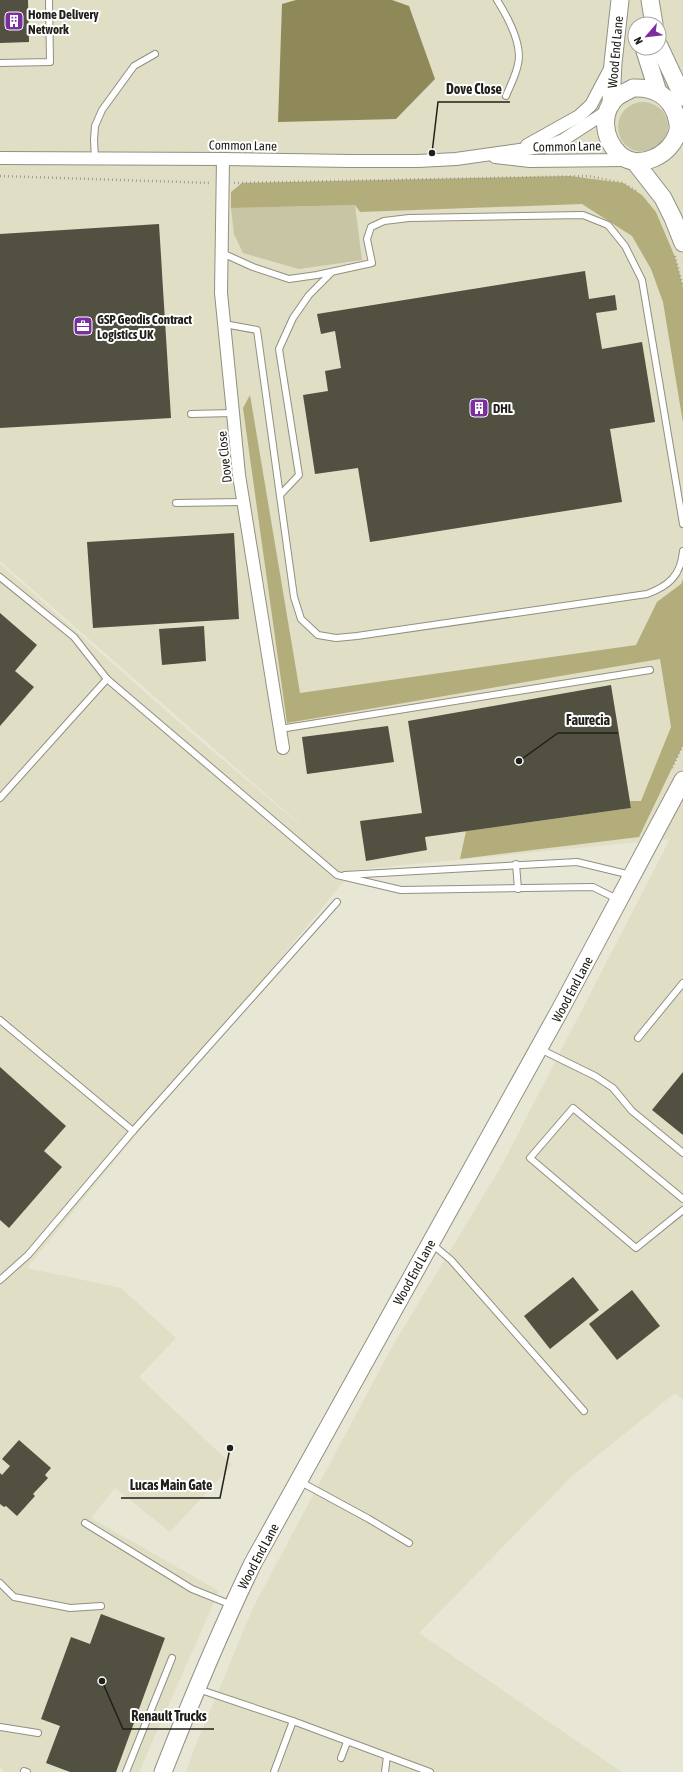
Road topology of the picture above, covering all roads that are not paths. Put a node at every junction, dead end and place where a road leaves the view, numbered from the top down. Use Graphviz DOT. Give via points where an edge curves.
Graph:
graph roads {
  1 [pos="49,0"];
  2 [pos="497,0"];
  3 [pos="620,0"];
  4 [pos="646,0"];
  5 [pos="650,0"];
  6 [pos="643,16"];
  7 [pos="653,16"];
  8 [pos="155,54"];
  9 [pos="647,56"];
  10 [pos="664,56"];
  11 [pos="0,63"];
  12 [pos="613,63"];
  13 [pos="658,92"];
  14 [pos="506,96"];
  15 [pos="683,97"];
  16 [pos="608,108"];
  17 [pos="678,130"];
  18 [pos="683,148"];
  19 [pos="520,149"];
  20 [pos="484,155"];
  21 [pos="0,158"];
  22 [pos="95,158"];
  23 [pos="224,159"];
  24 [pos="630,161"];
  25 [pos="678,247"];
  26 [pos="222,253"];
  27 [pos="332,272"];
  28 [pos="224,324"];
  29 [pos="233,413"];
  30 [pos="191,414"];
  31 [pos="280,495"];
  32 [pos="243,502"];
  33 [pos="176,503"];
  34 [pos="683,524"];
  35 [pos="683,551"];
  36 [pos="0,577"];
  37 [pos="650,670"];
  38 [pos="107,679"];
  39 [pos="280,730"];
  40 [pos="284,748"];
  41 [pos="683,780"];
  42 [pos="0,798"];
  43 [pos="516,864"];
  44 [pos="626,874"];
  45 [pos="337,875"];
  46 [pos="518,889"];
  47 [pos="619,900"];
  48 [pos="337,902"];
  49 [pos="683,984"];
  50 [pos="0,1020"];
  51 [pos="638,1038"];
  52 [pos="539,1048"];
  53 [pos="133,1131"];
  54 [pos="683,1153"];
  55 [pos="683,1199"];
  56 [pos="683,1210"];
  57 [pos="430,1243"];
  58 [pos="0,1280"];
  59 [pos="584,1410"];
  60 [pos="298,1480"];
  61 [pos="85,1523"];
  62 [pos="410,1543"];
  63 [pos="0,1583"];
  64 [pos="232,1605"];
  65 [pos="101,1606"];
  66 [pos="172,1658"];
  67 [pos="196,1688"];
  68 [pos="293,1721"];
  69 [pos="0,1727"];
  70 [pos="38,1733"];
  71 [pos="347,1742"];
  72 [pos="387,1756"];
  73 [pos="341,1758"];
  74 [pos="126,1772"];
  75 [pos="163,1772"];
  76 [pos="274,1772"];
  77 [pos="385,1772"];
  78 [pos="430,1772"];
  1 -- 11 [label="lane" via="50,62"];
  2 -- 14 [label="lane" via="517,42 519,63"];
  3 -- 12 [label="street, Wood End Lane"];
  4 -- 6 [label="street, Wood End Lane"];
  5 -- 7 [label="street"];
  8 -- 22 [label="lane" via="134,66 102,110 95,126"];
  9 -- 13 [label="street"];
  10 -- 15 [label="street"];
  12 -- 16 [label="street, Wood End Lane"];
  12 -- 19 [label="street" via="591,105 579,116"];
  13 -- 16 [label="street" via="634,88 618,96"];
  13 -- 17 [label="street" via="666,97 674,108"];
  16 -- 19 [label="street, Common Lane" via="564,140 548,146"];
  16 -- 24 [label="street" via="606,132 609,140 617,152"];
  17 -- 18 [label="street"];
  17 -- 24 [label="street" via="666,151 646,160"];
  19 -- 20 [label="street, Common Lane"];
  20 -- 23 [label="street, Common Lane" via="418,161"];
  20 -- 24 [label="street, Common Lane" via="530,161"];
  21 -- 22 [label="street, Common Lane"];
  22 -- 23 [label="street, Common Lane"];
  23 -- 26 [label="street, Dove Close"];
  24 -- 25 [label="street" via="663,198 673,218"];
  26 -- 27 [label="lane" via="289,279"];
  26 -- 28 [label="street, Dove Close" via="221,293"];
  27 -- 31 [label="lane" via="309,295 293,318 279,349 298,475"];
  27 -- 34 [label="lane" via="372,264 367,239 371,227 384,221 409,218 583,215 608,225 624,246 642,280"];
  28 -- 29 [label="street, Dove Close"];
  28 -- 31 [label="lane" via="257,330"];
  29 -- 30 [label="lane"];
  29 -- 32 [label="street, Dove Close"];
  31 -- 35 [label="lane" via="294,597 301,619 318,634 336,638 647,594 661,589 672,580 680,568"];
  32 -- 33 [label="lane"];
  32 -- 39 [label="street, Dove Close"];
  36 -- 38 [label="lane" via="74,637"];
  37 -- 39 [label="lane"];
  38 -- 42 [label="lane"];
  38 -- 45 [label="lane"];
  39 -- 40 [label="street, Dove Close"];
  41 -- 44 [label="street, Wood End Lane"];
  43 -- 44 [label="lane" via="577,862"];
  43 -- 45 [label="lane"];
  43 -- 46 [label="lane"];
  44 -- 47 [label="street, Wood End Lane"];
  45 -- 46 [label="lane" via="401,890"];
  46 -- 47 [label="lane" via="593,887"];
  47 -- 52 [label="street, Wood End Lane"];
  48 -- 53 [label="lane"];
  49 -- 51 [label="lane"];
  50 -- 53 [label="lane"];
  52 -- 54 [label="lane" via="613,1088 632,1110"];
  52 -- 57 [label="street, Wood End Lane"];
  53 -- 58 [label="lane" via="28,1255"];
  55 -- 56 [label="lane" via="573,1108 530,1158 636,1248"];
  57 -- 59 [label="lane" via="452,1260"];
  57 -- 60 [label="street, Wood End Lane"];
  60 -- 62 [label="lane"];
  60 -- 64 [label="street, Wood End Lane"];
  61 -- 64 [label="lane" via="192,1589"];
  63 -- 65 [label="lane" via="14,1597 70,1608"];
  64 -- 67 [label="street, Wood End Lane"];
  66 -- 74 [label="lane"];
  67 -- 68 [label="lane"];
  67 -- 75 [label="street, Wood End Lane"];
  68 -- 71 [label="lane"];
  68 -- 76 [label="lane"];
  69 -- 70 [label="lane"];
  71 -- 72 [label="lane"];
  71 -- 73 [label="lane"];
  72 -- 77 [label="lane"];
  72 -- 78 [label="lane"];
}
